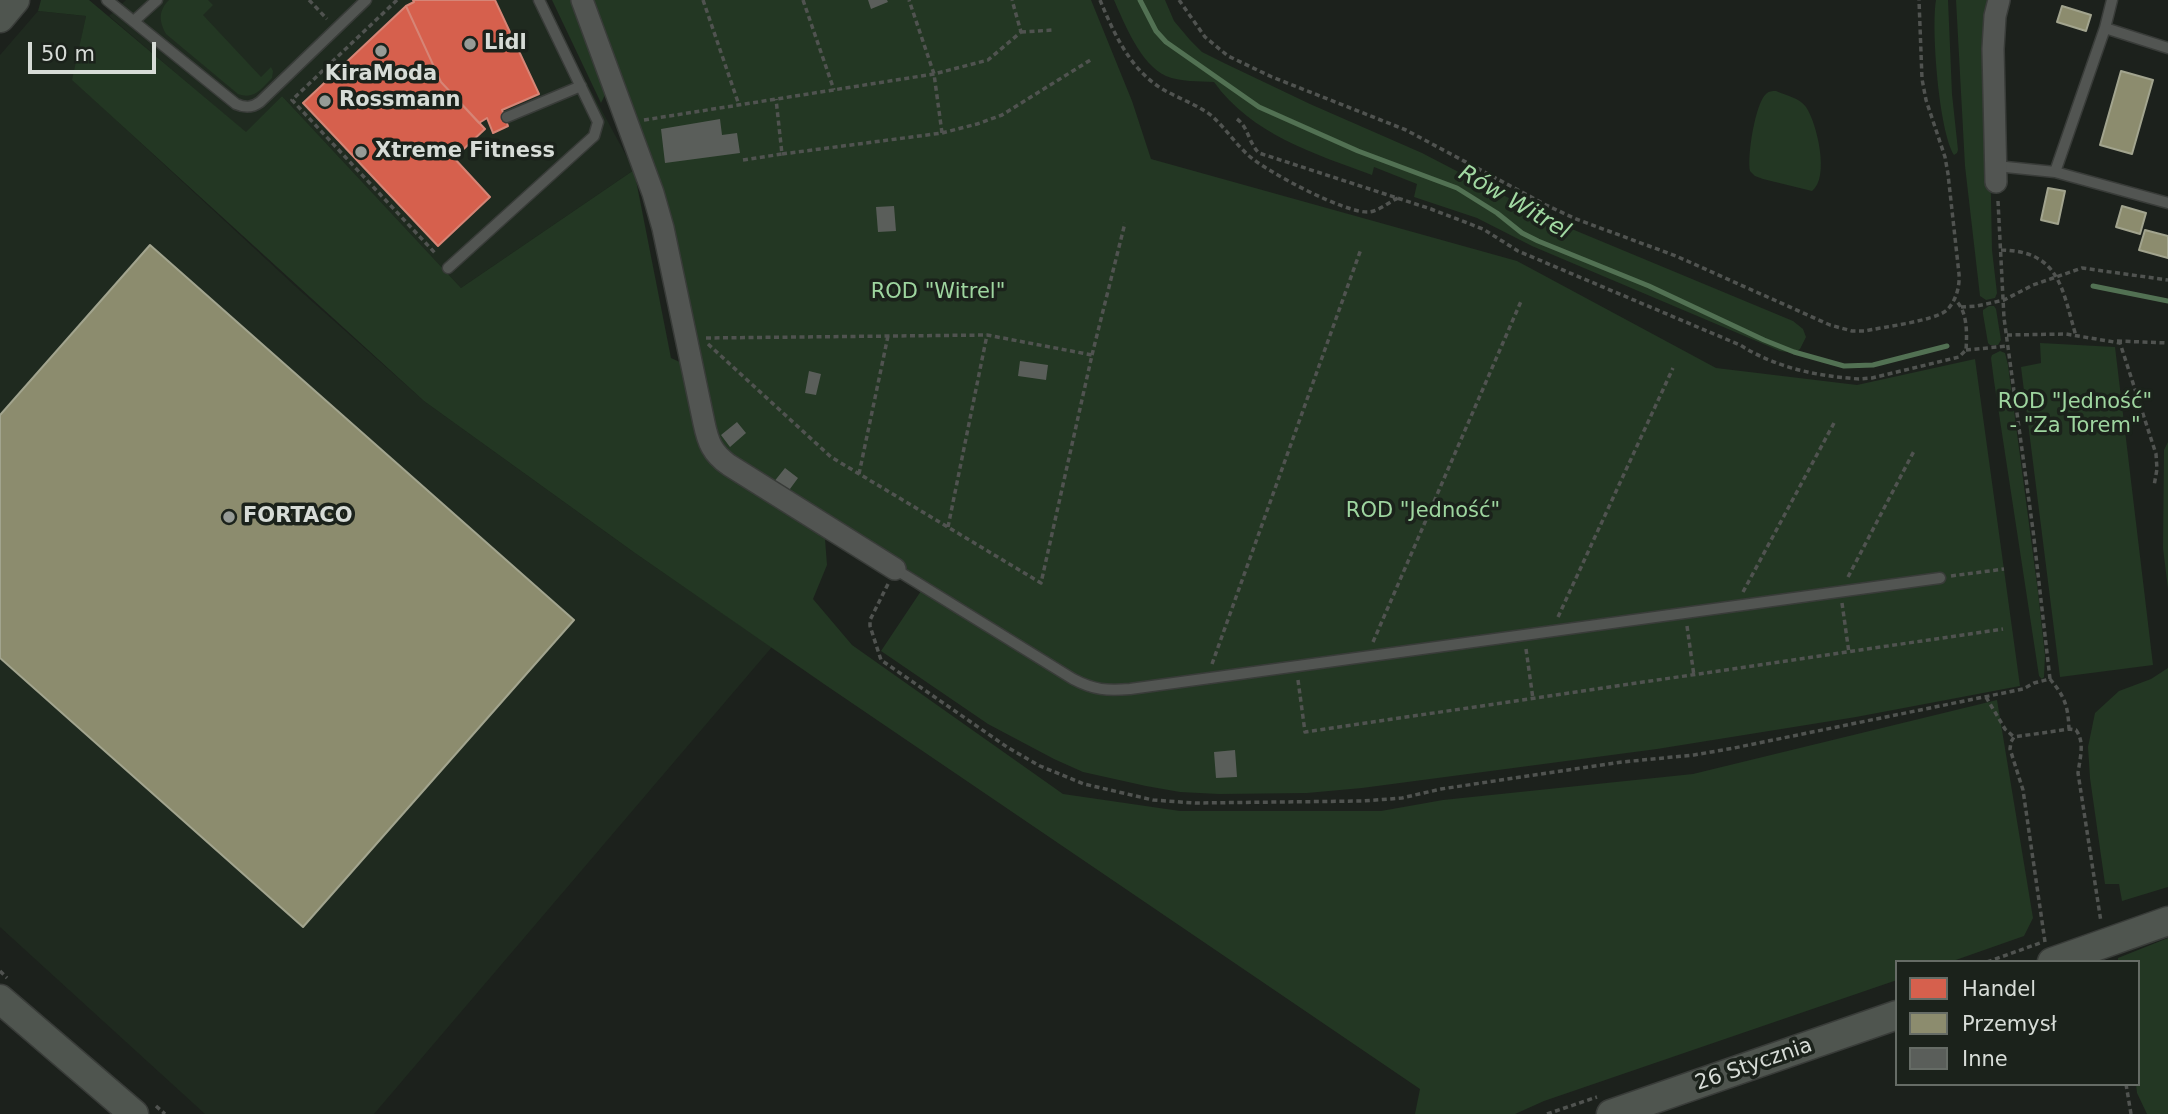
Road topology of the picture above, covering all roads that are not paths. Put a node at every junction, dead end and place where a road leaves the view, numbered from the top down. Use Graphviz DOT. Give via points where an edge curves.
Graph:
graph roads {
  1 [pos="15,0"];
  2 [pos="107,0"];
  3 [pos="157,0"];
  4 [pos="366,0"];
  5 [pos="539,0"];
  6 [pos="582,0"];
  7 [pos="1999,0"];
  8 [pos="2112,0"];
  9 [pos="0,18"];
  10 [pos="134,21"];
  11 [pos="2105,29"];
  12 [pos="2168,48"];
  13 [pos="581,86"];
  14 [pos="507,117"];
  15 [pos="2055,172"];
  16 [pos="1996,174"];
  17 [pos="2168,203"];
  18 [pos="448,268"];
  19 [pos="895,569"];
  20 [pos="1940,578"];
  21 [pos="2168,922"];
  22 [pos="2048,952"];
  23 [pos="0,999"];
  24 [pos="1895,1016"];
  25 [pos="134,1114"];
  26 [pos="1611,1114"];
  1 -- 9 [label="street"];
  2 -- 10 [label="lane"];
  3 -- 10 [label="lane"];
  4 -- 10 [label="lane" via="251,107 236,104"];
  5 -- 13 [label="lane"];
  6 -- 19 [label="street" via="653,193 711,449 729,465"];
  7 -- 16 [label="street" via="1993,49"];
  8 -- 11 [label="lane"];
  11 -- 12 [label="lane"];
  11 -- 15 [label="lane"];
  13 -- 14 [label="lane"];
  13 -- 18 [label="lane" via="598,122 594,136"];
  15 -- 16 [label="lane"];
  15 -- 17 [label="lane"];
  19 -- 20 [label="lane" via="1088,687 1107,691"];
  21 -- 22 [label="street" via="2104,944"];
  23 -- 25 [label="street"];
  24 -- 26 [label="street, 26 Stycznia"];
}
